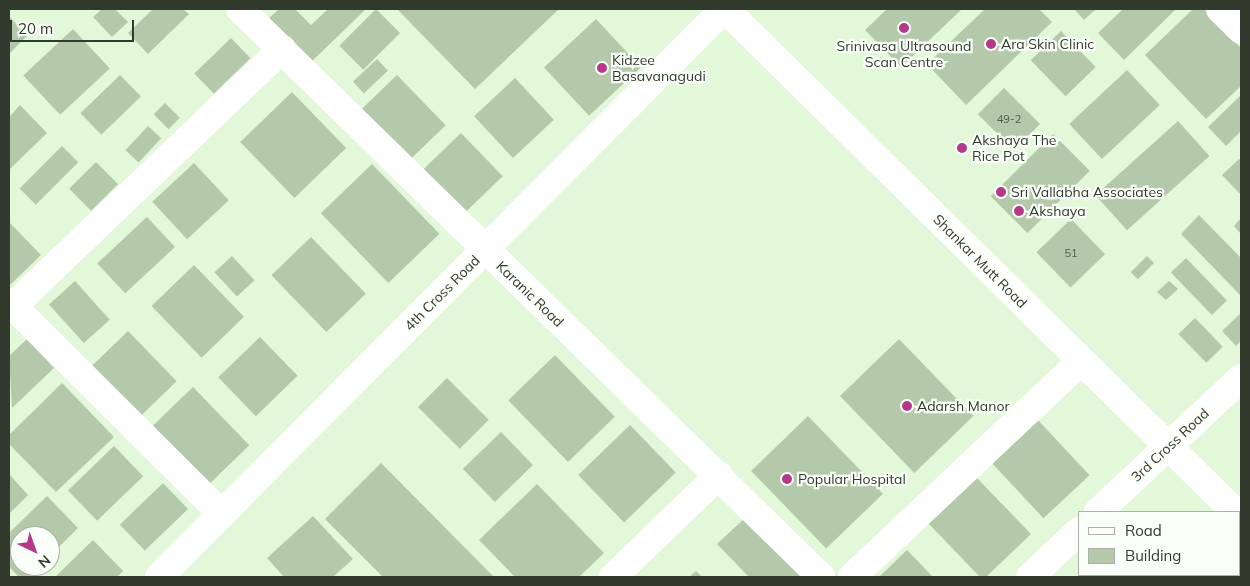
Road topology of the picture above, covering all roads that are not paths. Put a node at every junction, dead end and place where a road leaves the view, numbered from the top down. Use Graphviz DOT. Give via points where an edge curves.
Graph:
graph roads {
  1 [pos="240,9"];
  2 [pos="724,9"];
  3 [pos="1220,9"];
  4 [pos="1241,30"];
  5 [pos="282,50"];
  6 [pos="484,250"];
  7 [pos="11,308"];
  8 [pos="1082,361"];
  9 [pos="1241,378"];
  10 [pos="1168,446"];
  11 [pos="719,475"];
  12 [pos="1099,511"];
  13 [pos="1234,511"];
  14 [pos="222,514"];
  15 [pos="1078,532"];
  16 [pos="159,577"];
  17 [pos="613,577"];
  18 [pos="821,577"];
  19 [pos="852,577"];
  20 [pos="1030,577"];
  1 -- 5 [label="street, Karanic Road"];
  2 -- 6 [label="street, 4th Cross Road"];
  2 -- 8 [label="street, Shankar Mutt Road"];
  3 -- 4 [label="street"];
  5 -- 6 [label="street, Karanic Road"];
  5 -- 7 [label="street"];
  6 -- 11 [label="street, Karanic Road"];
  6 -- 14 [label="street, 4th Cross Road"];
  7 -- 14 [label="street"];
  8 -- 10 [label="street, Shankar Mutt Road"];
  8 -- 19 [label="street"];
  9 -- 10 [label="street, 3rd Cross Road"];
  10 -- 12 [label="street, 3rd Cross Road"];
  10 -- 13 [label="street, Shankar Mutt Road"];
  11 -- 17 [label="street"];
  11 -- 18 [label="street, Karanic Road"];
  14 -- 16 [label="street, 4th Cross Road"];
  15 -- 20 [label="street"];
}
